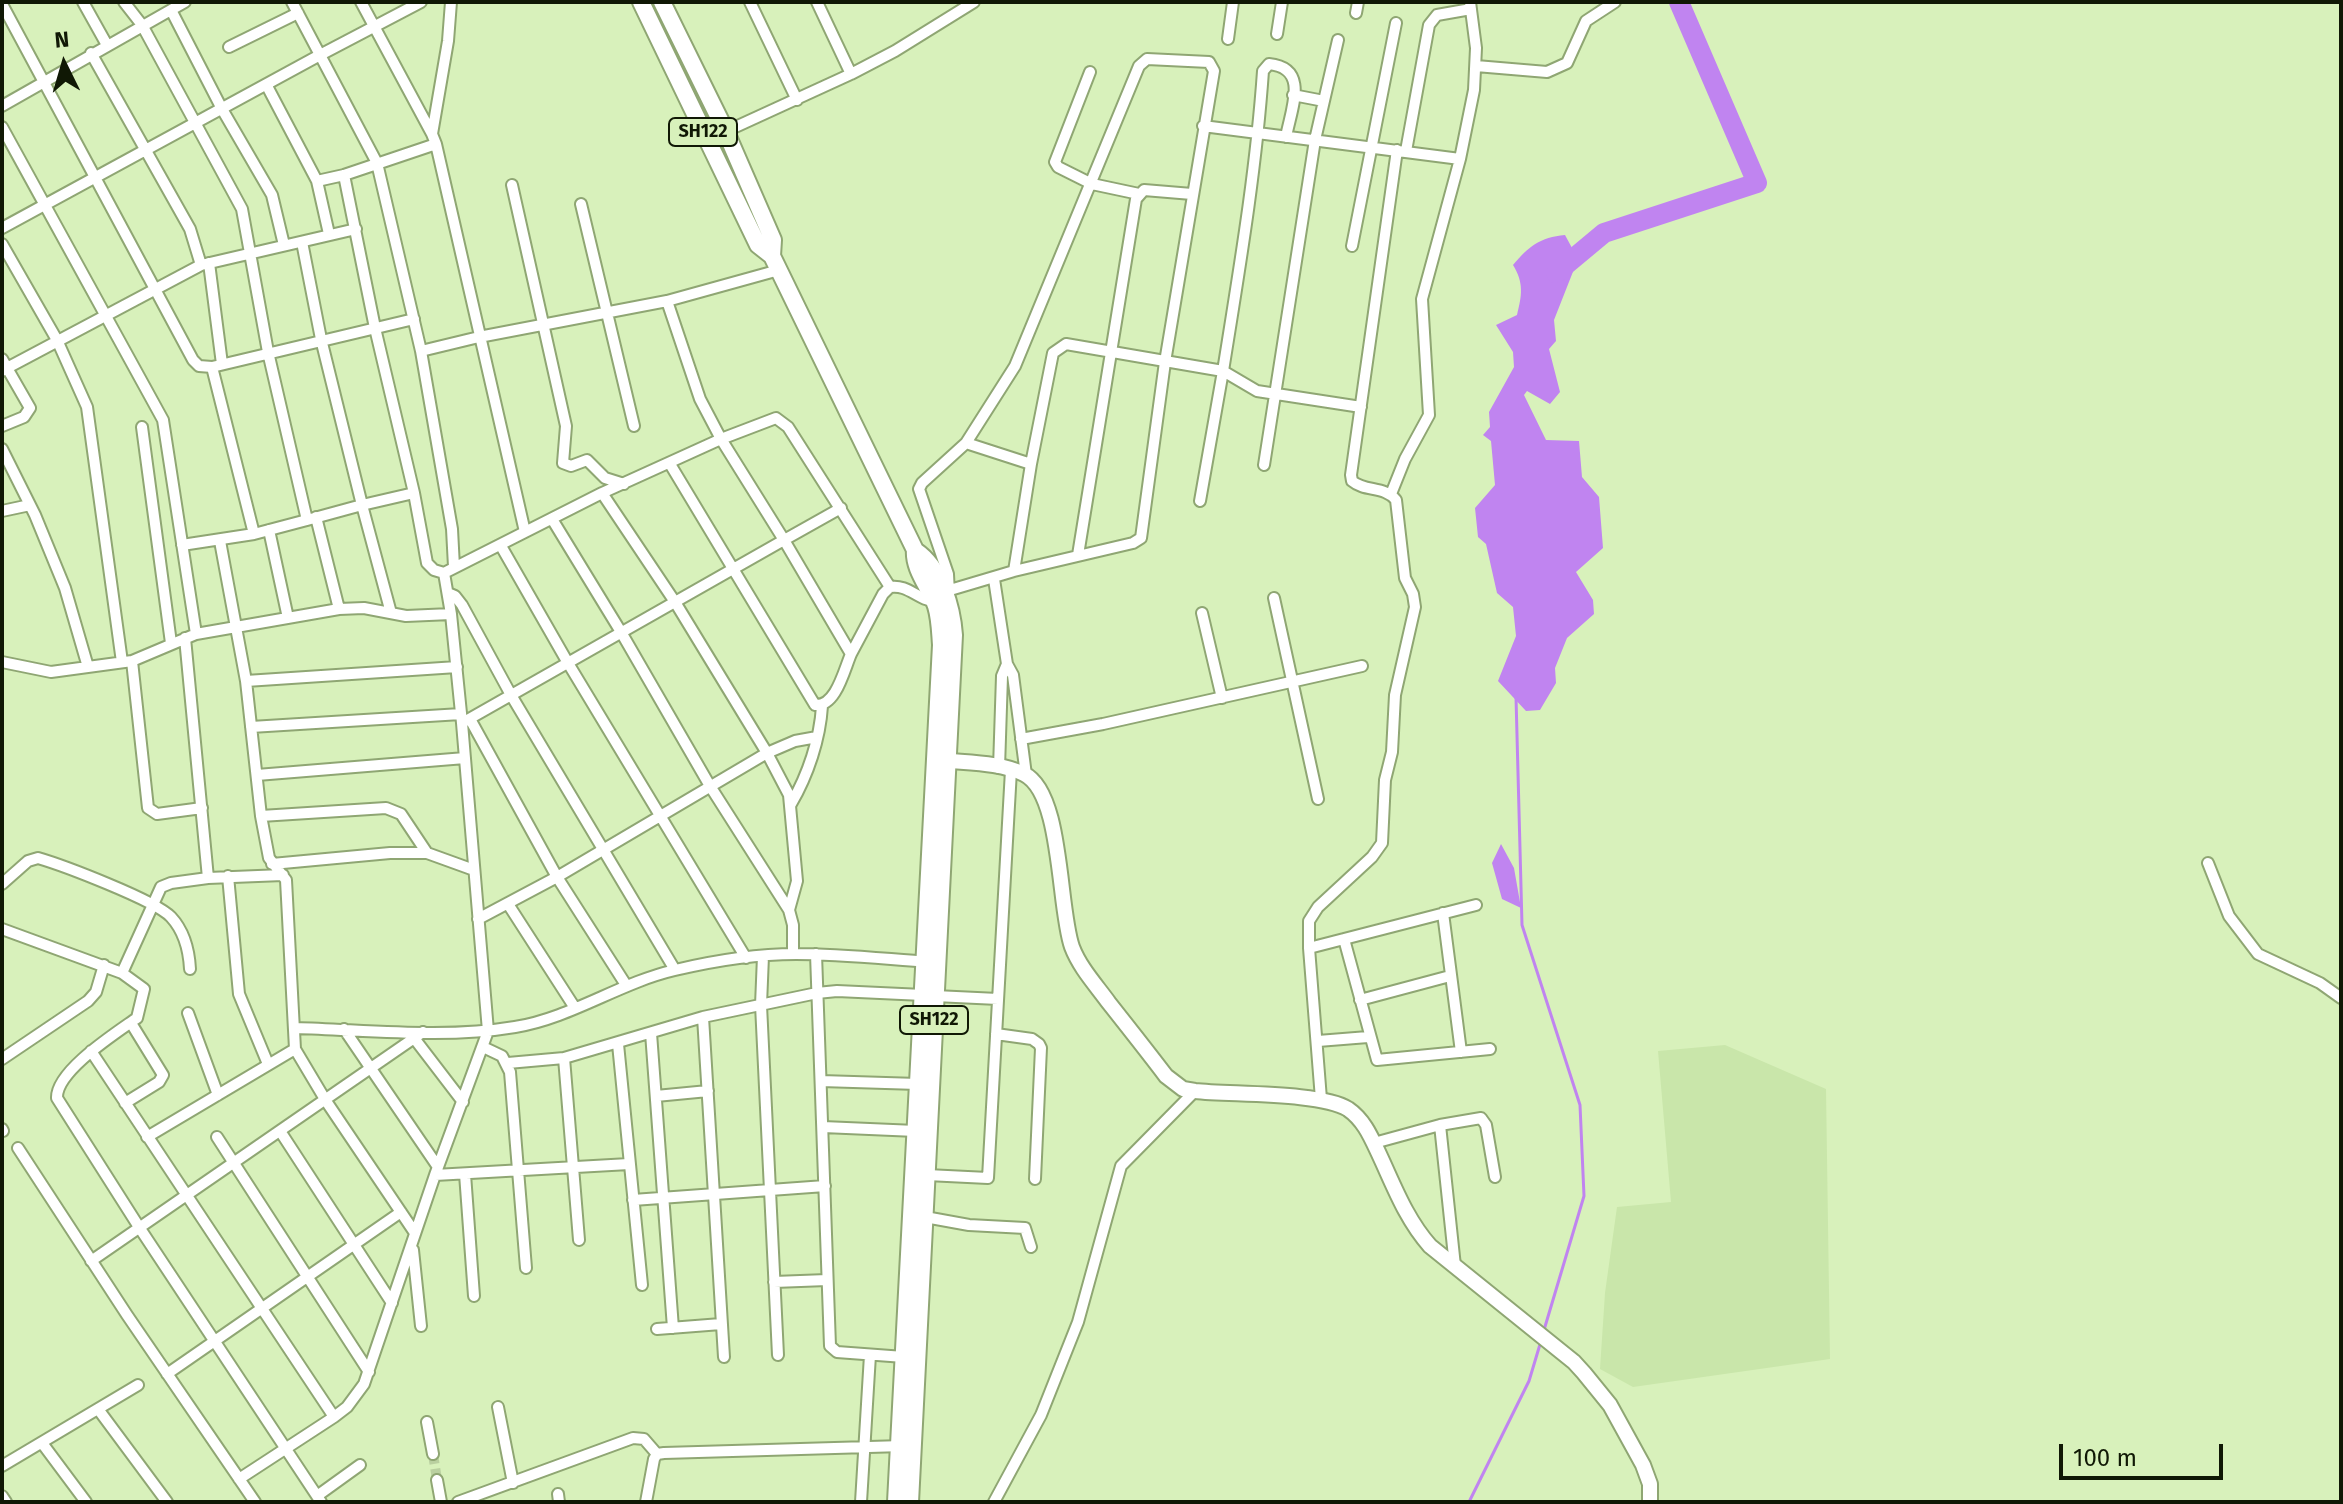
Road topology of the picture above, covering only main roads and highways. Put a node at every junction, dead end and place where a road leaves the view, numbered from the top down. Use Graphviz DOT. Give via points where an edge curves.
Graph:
graph roads {
  1 [pos="641,2"];
  2 [pos="662,2"];
  3 [pos="775,263"];
  4 [pos="929,995"];
  5 [pos="916,1260"];
  6 [pos="906,1446"];
  7 [pos="896,1502"];
  8 [pos="910,1502"];
  1 -- 3 [label="main road, SH122" via="758,245"];
  2 -- 3 [label="main road, SH122" via="773,240"];
  3 -- 4 [label="main road, SH122" via="915,550 925,558 944,596 954,635 941,760"];
  4 -- 5 [label="main road, SH122" via="918,1084"];
  4 -- 5 [label="main road, SH122" via="925,1217"];
  5 -- 6 [label="main road, SH122"];
  5 -- 6 [label="main road, SH122" via="904,1357"];
  6 -- 7 [label="main road, SH122"];
  6 -- 8 [label="main road, SH122"];
}
